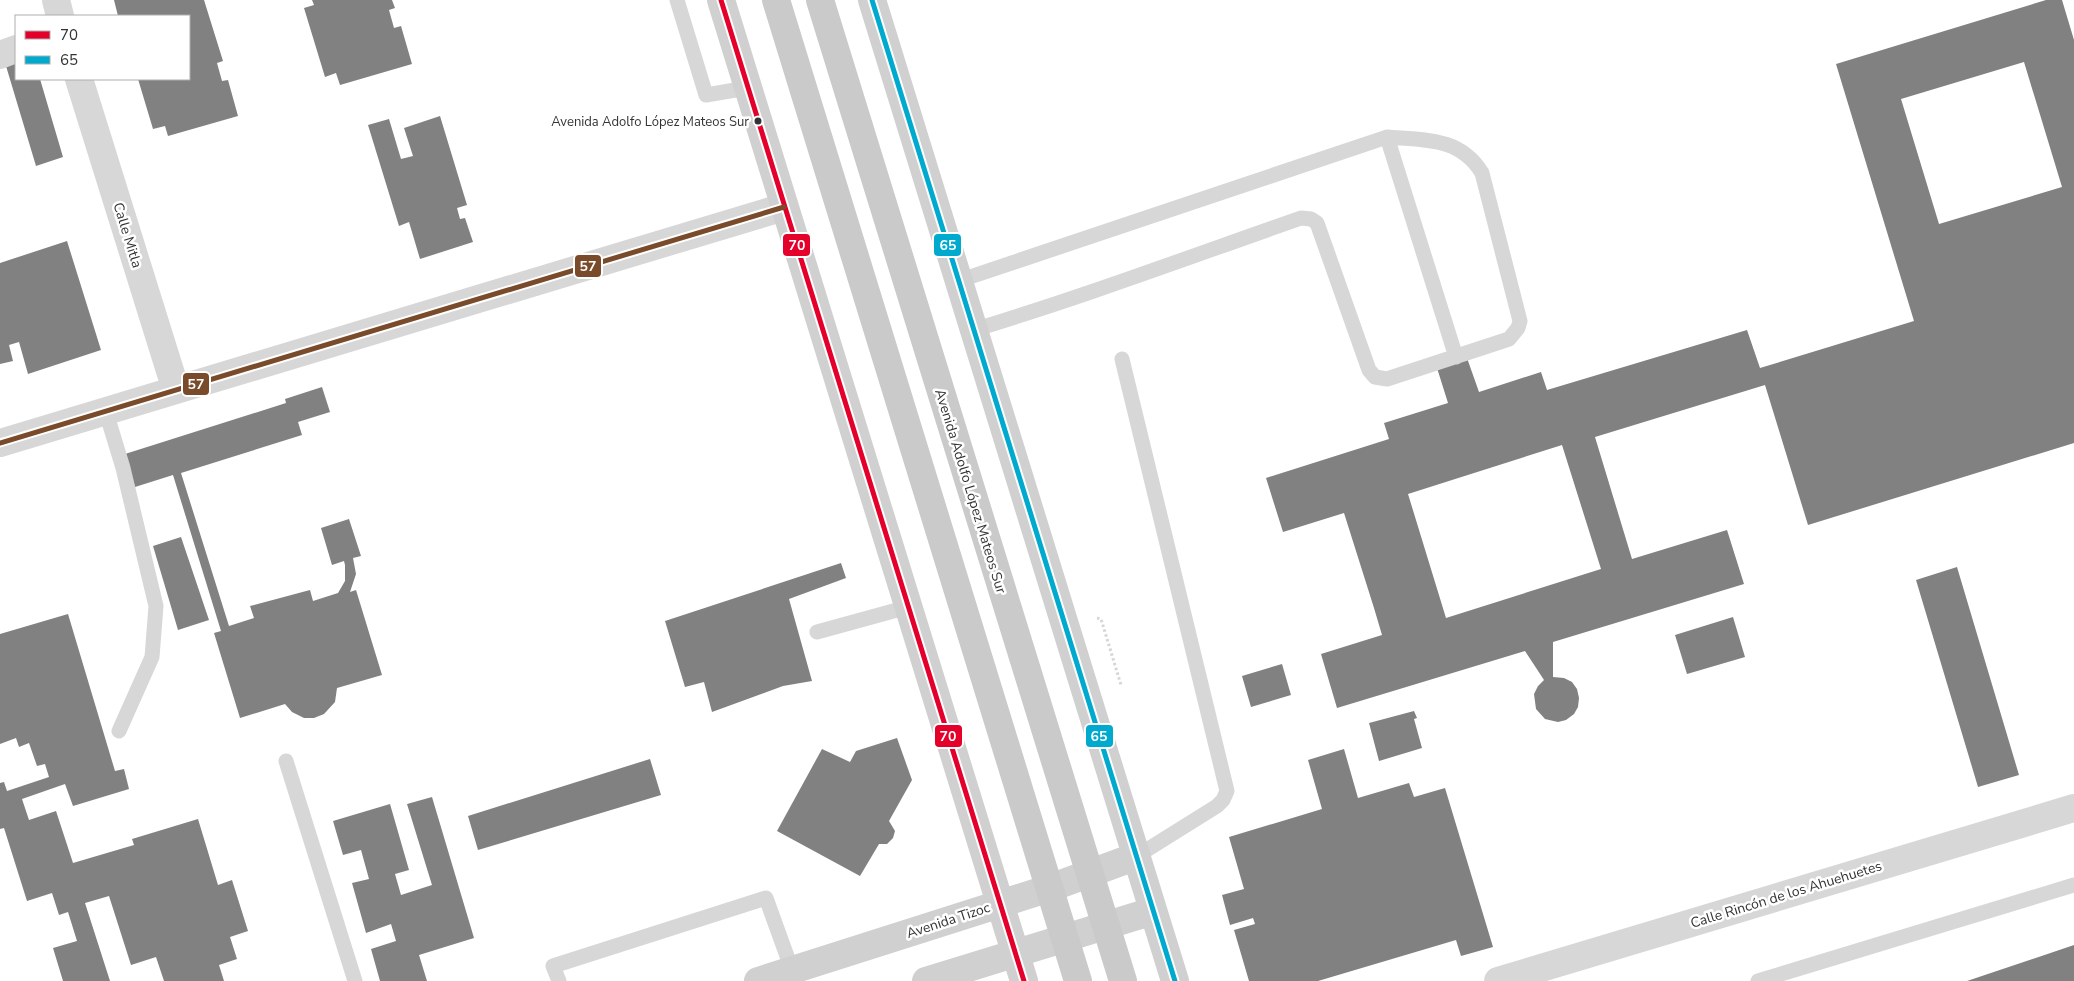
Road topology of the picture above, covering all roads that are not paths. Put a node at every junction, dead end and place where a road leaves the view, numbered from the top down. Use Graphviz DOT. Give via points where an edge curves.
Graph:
graph roads {
  1 [pos="56,0"];
  2 [pos="676,0"];
  3 [pos="721,0"];
  4 [pos="776,0"];
  5 [pos="820,0"];
  6 [pos="872,0"];
  7 [pos="60,15"];
  8 [pos="15,49"];
  9 [pos="0,54"];
  10 [pos="79,80"];
  11 [pos="747,88"];
  12 [pos="1387,137"];
  13 [pos="784,208"];
  14 [pos="958,281"];
  15 [pos="972,330"];
  16 [pos="1456,357"];
  17 [pos="1122,359"];
  18 [pos="176,390"];
  19 [pos="106,412"];
  20 [pos="0,443"];
  21 [pos="908,607"];
  22 [pos="817,632"];
  23 [pos="119,731"];
  24 [pos="286,760"];
  25 [pos="2074,808"];
  26 [pos="1137,856"];
  27 [pos="1089,873"];
  28 [pos="2074,885"];
  29 [pos="1050,888"];
  30 [pos="1000,903"];
  31 [pos="1153,911"];
  32 [pos="1106,925"];
  33 [pos="1065,938"];
  34 [pos="1016,953"];
  35 [pos="792,970"];
  36 [pos="1542,975"];
  37 [pos="355,981"];
  38 [pos="559,981"];
  39 [pos="758,981"];
  40 [pos="926,981"];
  41 [pos="1024,981"];
  42 [pos="1078,981"];
  43 [pos="1123,981"];
  44 [pos="1175,981"];
  45 [pos="1498,981"];
  46 [pos="1758,981"];
  1 -- 7 [label="street"];
  2 -- 11 [label="lane" via="706,95"];
  3 -- 11 [label="main road"];
  4 -- 29 [label="main road"];
  5 -- 27 [label="main road, Avenida Adolfo López Mateos Sur"];
  6 -- 14 [label="main road"];
  8 -- 9 [label="street"];
  10 -- 18 [label="street, Calle Mitla"];
  11 -- 13 [label="main road"];
  12 -- 14 [label="lane"];
  12 -- 16 [label="lane"];
  12 -- 16 [label="lane" via="1439,141 1467,154 1482,173 1520,321 1509,338"];
  13 -- 18 [label="street"];
  13 -- 21 [label="main road"];
  14 -- 15 [label="main road"];
  15 -- 16 [label="lane" via="1046,308 1301,218 1317,223 1369,370 1375,377 1388,379"];
  15 -- 26 [label="main road"];
  17 -- 26 [label="lane" via="1227,791 1217,806"];
  18 -- 19 [label="street"];
  19 -- 20 [label="street"];
  19 -- 23 [label="lane" via="156,606 152,657"];
  21 -- 22 [label="lane"];
  21 -- 30 [label="main road"];
  24 -- 37 [label="lane"];
  25 -- 36 [label="street, Calle Rincón de los Ahuehuetes"];
  26 -- 27 [label="main road, Avenida Tizoc"];
  26 -- 31 [label="main road"];
  27 -- 29 [label="main road, Avenida Tizoc"];
  27 -- 32 [label="main road, Avenida Adolfo López Mateos Sur"];
  28 -- 46 [label="lane"];
  29 -- 30 [label="main road, Avenida Tizoc"];
  29 -- 33 [label="main road"];
  30 -- 34 [label="main road"];
  30 -- 35 [label="main road, Avenida Tizoc"];
  31 -- 32 [label="main road"];
  31 -- 44 [label="main road"];
  32 -- 33 [label="main road"];
  32 -- 43 [label="main road, Avenida Adolfo López Mateos Sur"];
  33 -- 34 [label="main road"];
  33 -- 42 [label="main road"];
  34 -- 40 [label="main road"];
  34 -- 41 [label="main road"];
  35 -- 38 [label="lane" via="766,898 553,966"];
  35 -- 39 [label="main road, Avenida Tizoc"];
  36 -- 45 [label="street, Calle Rincón de los Ahuehuetes"];
}
